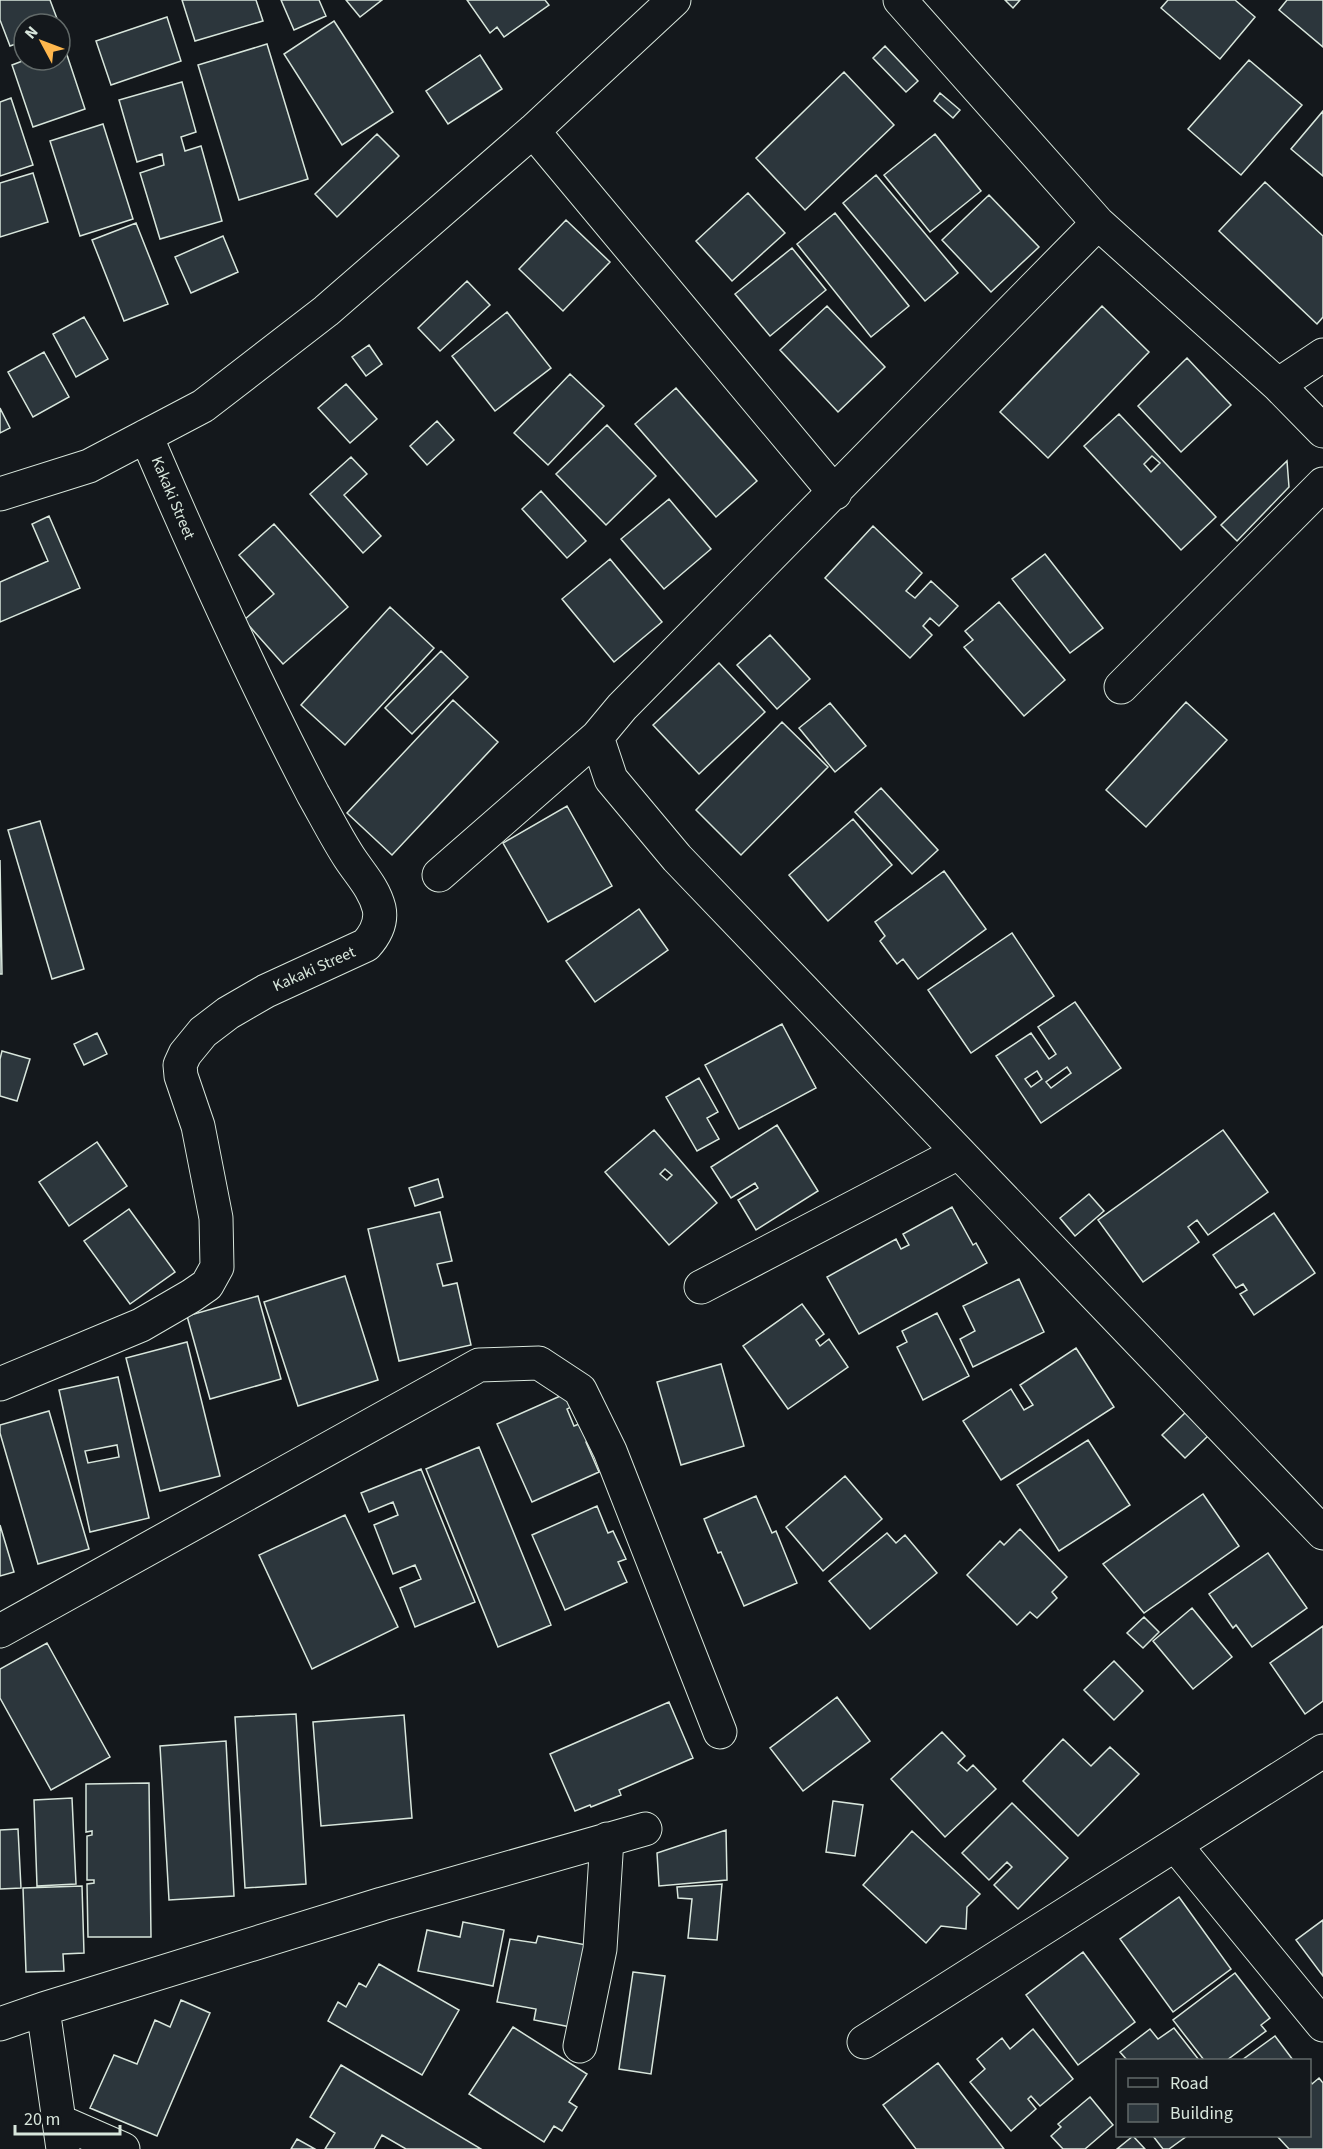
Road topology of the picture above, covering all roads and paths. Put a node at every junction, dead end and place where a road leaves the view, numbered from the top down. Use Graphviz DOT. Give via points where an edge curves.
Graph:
graph roads {
  1 [pos="674,0"];
  2 [pos="900,0"];
  3 [pos="533,131"];
  4 [pos="1098,223"];
  5 [pos="1323,355"];
  6 [pos="1278,384"];
  7 [pos="1323,431"];
  8 [pos="146,436"];
  9 [pos="1323,484"];
  10 [pos="835,493"];
  11 [pos="0,494"];
  12 [pos="1121,687"];
  13 [pos="597,737"];
  14 [pos="439,875"];
  15 [pos="958,1153"];
  16 [pos="701,1287"];
  17 [pos="0,1384"];
  18 [pos="1323,1533"];
  19 [pos="0,1631"];
  20 [pos="720,1732"];
  21 [pos="1323,1751"];
  22 [pos="645,1829"];
  23 [pos="607,1839"];
  24 [pos="1176,1846"];
  25 [pos="43,2009"];
  26 [pos="0,2024"];
  27 [pos="1323,2025"];
  28 [pos="864,2042"];
  29 [pos="580,2046"];
  30 [pos="61,2135"];
  31 [pos="123,2149"];
  1 -- 3 [label="street"];
  2 -- 4 [label="street"];
  3 -- 8 [label="street" via="326,312 203,406"];
  3 -- 10 [label="street"];
  4 -- 6 [label="street"];
  4 -- 10 [label="street"];
  5 -- 6 [label="street"];
  6 -- 7 [label="street"];
  8 -- 11 [label="street" via="89,466"];
  8 -- 17 [label="street, Kakaki Street" via="246,662 314,794 370,885 380,918 366,945 228,1013 203,1032 185,1054 181,1076 198,1126 216,1218 217,1267 207,1285 141,1325"];
  9 -- 12 [label="street"];
  10 -- 13 [label="street" via="622,707"];
  13 -- 14 [label="street"];
  13 -- 15 [label="street" via="611,779 677,858"];
  15 -- 16 [label="street"];
  15 -- 18 [label="street"];
  19 -- 20 [label="street" via="479,1365 539,1363 580,1390 610,1451"];
  21 -- 24 [label="street"];
  22 -- 23 [label="street"];
  23 -- 25 [label="street"];
  23 -- 29 [label="street" via="600,1949"];
  24 -- 27 [label="street"];
  24 -- 28 [label="street"];
  25 -- 26 [label="street"];
  25 -- 30 [label="street"];
  30 -- 31 [label="street"];
}
